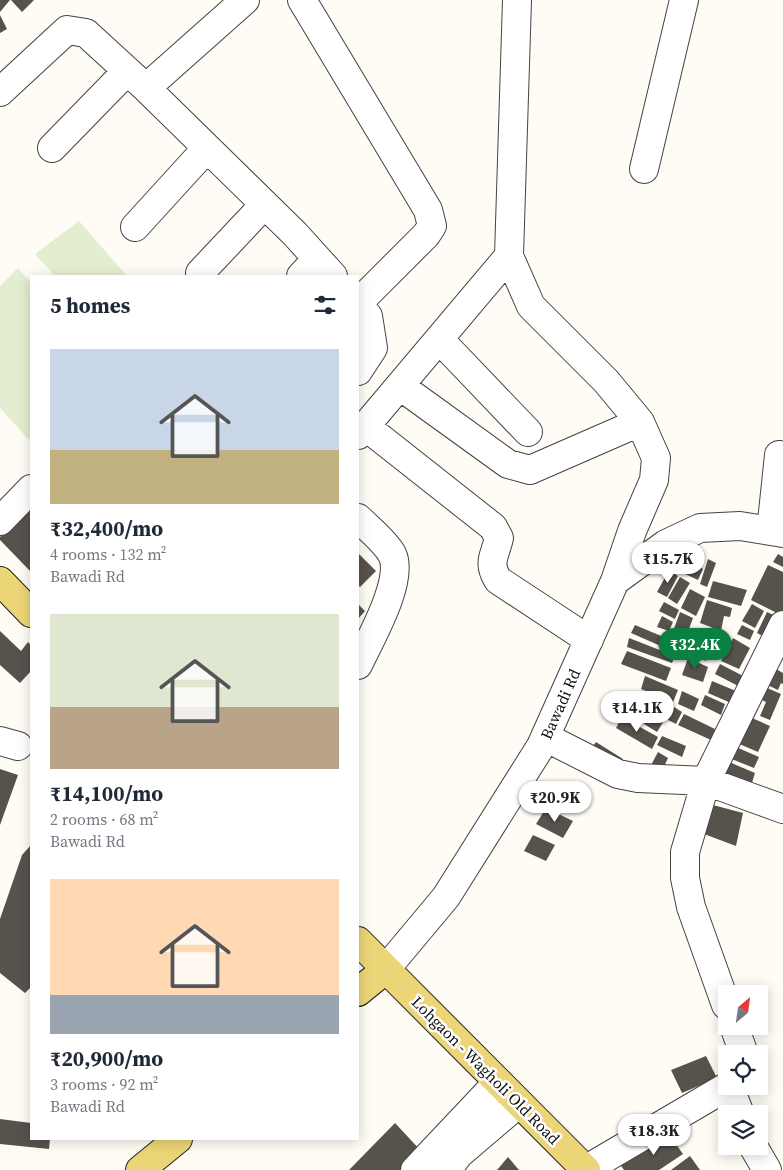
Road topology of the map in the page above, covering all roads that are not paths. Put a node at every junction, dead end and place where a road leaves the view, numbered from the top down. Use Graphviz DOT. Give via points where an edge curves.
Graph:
graph roads {
  1 [pos="245,0"];
  2 [pos="302,0"];
  3 [pos="517,0"];
  4 [pos="684,0"];
  5 [pos="137,79"];
  6 [pos="0,92"];
  7 [pos="52,148"];
  8 [pos="207,148"];
  9 [pos="644,168"];
  10 [pos="264,205"];
  11 [pos="135,227"];
  12 [pos="509,256"];
  13 [pos="317,271"];
  14 [pos="200,273"];
  15 [pos="359,302"];
  16 [pos="359,304"];
  17 [pos="439,339"];
  18 [pos="359,369"];
  19 [pos="400,386"];
  20 [pos="640,422"];
  21 [pos="362,430"];
  22 [pos="528,432"];
  23 [pos="779,454"];
  24 [pos="30,490"];
  25 [pos="359,519"];
  26 [pos="0,521"];
  27 [pos="777,532"];
  28 [pos="0,580"];
  29 [pos="615,581"];
  30 [pos="30,612"];
  31 [pos="783,625"];
  32 [pos="589,640"];
  33 [pos="359,663"];
  34 [pos="545,738"];
  35 [pos="706,781"];
  36 [pos="783,809"];
  37 [pos="359,943"];
  38 [pos="385,970"];
  39 [pos="719,985"];
  40 [pos="359,991"];
  41 [pos="498,1082"];
  42 [pos="718,1092"];
  43 [pos="519,1103"];
  44 [pos="177,1140"];
  45 [pos="758,1155"];
  46 [pos="140,1170"];
  47 [pos="414,1170"];
  48 [pos="446,1170"];
  49 [pos="586,1170"];
  50 [pos="766,1170"];
  1 -- 5 [label="street"];
  2 -- 15 [label="street" via="428,210 432,226"];
  3 -- 12 [label="street"];
  4 -- 9 [label="street"];
  5 -- 6 [label="street" via="86,33 67,30"];
  5 -- 7 [label="street"];
  5 -- 8 [label="street"];
  8 -- 10 [label="street"];
  8 -- 11 [label="street"];
  10 -- 13 [label="street"];
  10 -- 14 [label="street"];
  12 -- 17 [label="street"];
  12 -- 20 [label="street, Bawadi Rd" via="531,306 606,381"];
  16 -- 18 [label="street" via="368,316 373,348"];
  17 -- 19 [label="street"];
  17 -- 22 [label="street"];
  19 -- 20 [label="street" via="508,464 522,470 530,470"];
  19 -- 21 [label="street"];
  20 -- 29 [label="street, Bawadi Rd" via="656,458 654,480"];
  21 -- 32 [label="street" via="494,527 499,538 491,561 498,580"];
  23 -- 27 [label="street"];
  24 -- 26 [label="street"];
  25 -- 33 [label="street" via="393,556 396,574 383,612"];
  27 -- 29 [label="street" via="740,526 700,528 666,544"];
  28 -- 30 [label="main road"];
  29 -- 32 [label="street, Bawadi Rd"];
  31 -- 35 [label="street"];
  32 -- 34 [label="street, Bawadi Rd"];
  34 -- 35 [label="street" via="618,774"];
  34 -- 38 [label="street, Bawadi Rd" via="446,897"];
  35 -- 36 [label="street"];
  35 -- 39 [label="street" via="685,852 685,878 691,907"];
  37 -- 38 [label="main road, Lohgaon - Wagholi Old Road"];
  38 -- 40 [label="main road"];
  38 -- 41 [label="main road, Lohgaon - Wagholi Old Road"];
  41 -- 43 [label="main road, Lohgaon - Wagholi Old Road"];
  41 -- 47 [label="street"];
  42 -- 49 [label="street"];
  43 -- 48 [label="street" via="459,1154"];
  43 -- 49 [label="main road, Lohgaon - Wagholi Old Road"];
  44 -- 46 [label="main road"];
  45 -- 50 [label="street"];
}
